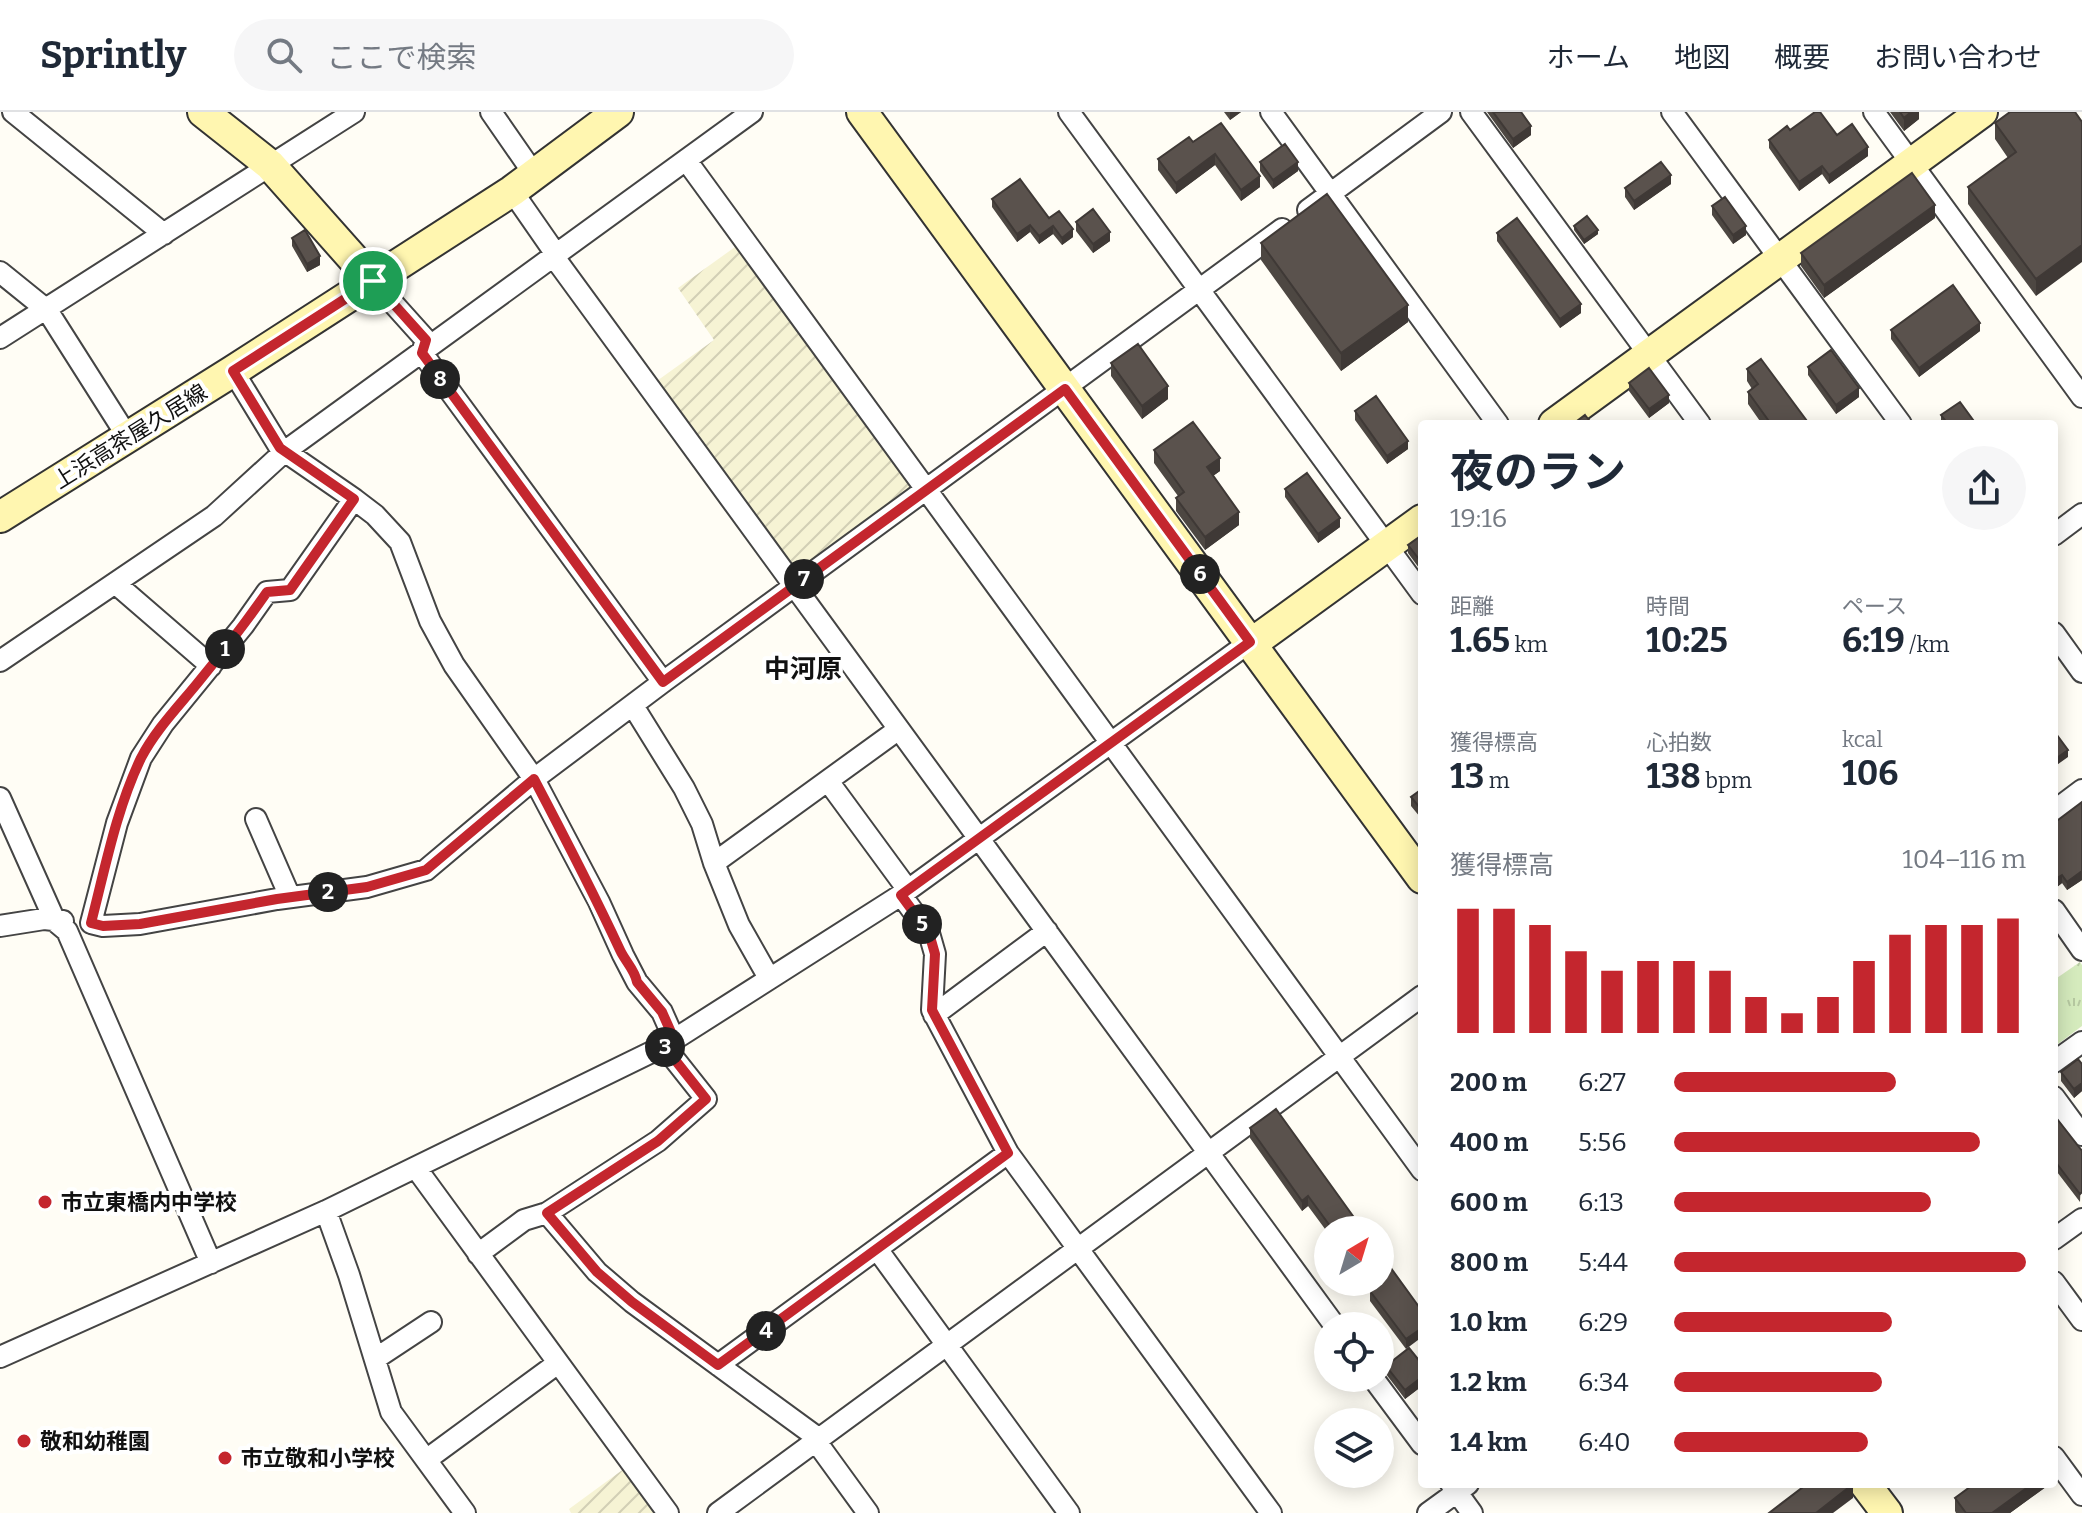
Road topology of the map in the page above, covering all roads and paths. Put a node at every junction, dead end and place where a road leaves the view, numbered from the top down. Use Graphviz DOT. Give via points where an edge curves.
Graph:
graph roads {
  1 [pos="13,112"];
  2 [pos="203,112"];
  3 [pos="354,112"];
  4 [pos="491,112"];
  5 [pos="618,112"];
  6 [pos="752,112"];
  7 [pos="862,112"];
  8 [pos="1069,112"];
  9 [pos="1271,112"];
  10 [pos="1441,112"];
  11 [pos="1471,112"];
  12 [pos="1672,112"];
  13 [pos="1874,112"];
  14 [pos="1982,112"];
  15 [pos="686,160"];
  16 [pos="1912,163"];
  17 [pos="270,165"];
  18 [pos="523,182"];
  19 [pos="1330,193"];
  20 [pos="164,234"];
  21 [pos="554,257"];
  22 [pos="1780,259"];
  23 [pos="0,272"];
  24 [pos="373,281"];
  25 [pos="1200,290"];
  26 [pos="47,310"];
  27 [pos="0,338"];
  28 [pos="422,353"];
  29 [pos="1649,355"];
  30 [pos="233,371"];
  31 [pos="1065,389"];
  32 [pos="2082,397"];
  33 [pos="1495,420"];
  34 [pos="1560,420"];
  35 [pos="1697,420"];
  36 [pos="1898,420"];
  37 [pos="127,436"];
  38 [pos="284,452"];
  39 [pos="926,489"];
  40 [pos="354,499"];
  41 [pos="2082,514"];
  42 [pos="0,517"];
  43 [pos="1418,523"];
  44 [pos="2058,532"];
  45 [pos="1387,546"];
  46 [pos="115,583"];
  47 [pos="794,587"];
  48 [pos="1418,589"];
  49 [pos="2058,639"];
  50 [pos="1250,643"];
  51 [pos="0,661"];
  52 [pos="211,666"];
  53 [pos="2082,672"];
  54 [pos="663,682"];
  55 [pos="635,703"];
  56 [pos="899,729"];
  57 [pos="1109,744"];
  58 [pos="534,779"];
  59 [pos="828,781"];
  60 [pos="2082,790"];
  61 [pos="0,798"];
  62 [pos="2058,808"];
  63 [pos="256,819"];
  64 [pos="979,838"];
  65 [pos="714,863"];
  66 [pos="1418,873"];
  67 [pos="905,892"];
  68 [pos="290,897"];
  69 [pos="2058,916"];
  70 [pos="55,921"];
  71 [pos="91,923"];
  72 [pos="0,926"];
  73 [pos="1047,931"];
  74 [pos="2082,950"];
  75 [pos="769,978"];
  76 [pos="1418,999"];
  77 [pos="934,1015"];
  78 [pos="669,1042"];
  79 [pos="2082,1042"];
  80 [pos="1339,1057"];
  81 [pos="2058,1059"];
  82 [pos="2058,1102"];
  83 [pos="2082,1135"];
  84 [pos="1208,1152"];
  85 [pos="1008,1153"];
  86 [pos="1418,1165"];
  87 [pos="416,1168"];
  88 [pos="326,1211"];
  89 [pos="547,1213"];
  90 [pos="2082,1219"];
  91 [pos="2058,1236"];
  92 [pos="1077,1248"];
  93 [pos="877,1249"];
  94 [pos="478,1254"];
  95 [pos="211,1263"];
  96 [pos="2058,1287"];
  97 [pos="1325,1312"];
  98 [pos="2082,1320"];
  99 [pos="431,1322"];
  100 [pos="945,1343"];
  101 [pos="0,1357"];
  102 [pos="375,1359"];
  103 [pos="558,1363"];
  104 [pos="718,1365"];
  105 [pos="1383,1392"];
  106 [pos="817,1439"];
  107 [pos="1418,1439"];
  108 [pos="426,1460"];
  109 [pos="2058,1462"];
  110 [pos="1457,1488"];
  111 [pos="1459,1488"];
  112 [pos="1868,1488"];
  113 [pos="2082,1495"];
  114 [pos="465,1513"];
  115 [pos="668,1513"];
  116 [pos="718,1513"];
  117 [pos="868,1513"];
  118 [pos="1069,1513"];
  119 [pos="1271,1513"];
  120 [pos="1428,1513"];
  121 [pos="1472,1513"];
  122 [pos="1887,1513"];
  1 -- 20 [label="street"];
  2 -- 17 [label="street"];
  3 -- 17 [label="street"];
  4 -- 18 [label="street"];
  5 -- 18 [label="street, 上浜高茶屋久居線"];
  6 -- 15 [label="street"];
  7 -- 31 [label="street"];
  8 -- 25 [label="street"];
  9 -- 19 [label="street"];
  10 -- 19 [label="street"];
  11 -- 29 [label="street"];
  12 -- 22 [label="street"];
  13 -- 16 [label="street"];
  14 -- 16 [label="street"];
  15 -- 21 [label="street"];
  15 -- 39 [label="street"];
  16 -- 22 [label="street"];
  16 -- 32 [label="street"];
  17 -- 20 [label="street"];
  17 -- 24 [label="street"];
  18 -- 21 [label="street"];
  18 -- 24 [label="street, 上浜高茶屋久居線"];
  19 -- 25 [label="street"];
  19 -- 33 [label="street"];
  20 -- 26 [label="street"];
  21 -- 28 [label="street"];
  21 -- 47 [label="street"];
  22 -- 29 [label="street"];
  22 -- 36 [label="street"];
  23 -- 26 [label="street"];
  24 -- 28 [label="street" via="426,340"];
  24 -- 30 [label="street, 上浜高茶屋久居線"];
  25 -- 31 [label="street"];
  25 -- 45 [label="street"];
  26 -- 27 [label="street"];
  26 -- 37 [label="street"];
  28 -- 38 [label="street"];
  28 -- 54 [label="street"];
  29 -- 34 [label="street"];
  29 -- 35 [label="street"];
  30 -- 37 [label="street, 上浜高茶屋久居線"];
  30 -- 38 [label="street"];
  31 -- 39 [label="street"];
  31 -- 50 [label="street"];
  37 -- 42 [label="street, 上浜高茶屋久居線"];
  38 -- 40 [label="street"];
  38 -- 46 [label="street" via="214,516"];
  39 -- 47 [label="street"];
  39 -- 57 [label="street"];
  40 -- 52 [label="street" via="290,590 267,592"];
  40 -- 58 [label="street" via="400,542 430,621 454,665"];
  41 -- 44 [label="street"];
  43 -- 45 [label="street"];
  45 -- 48 [label="street"];
  45 -- 50 [label="street"];
  46 -- 51 [label="street"];
  46 -- 52 [label="street"];
  47 -- 54 [label="street"];
  47 -- 56 [label="street"];
  49 -- 53 [label="street"];
  50 -- 57 [label="street"];
  50 -- 66 [label="street"];
  52 -- 71 [label="street" via="141,758 117,823"];
  54 -- 55 [label="street"];
  55 -- 58 [label="street"];
  55 -- 65 [label="street" via="702,824"];
  56 -- 59 [label="street"];
  56 -- 64 [label="street"];
  57 -- 64 [label="street"];
  57 -- 80 [label="street"];
  58 -- 68 [label="street" via="426,870 367,887"];
  58 -- 78 [label="street" via="637,982 662,1012"];
  59 -- 65 [label="street"];
  59 -- 67 [label="street"];
  60 -- 62 [label="street"];
  61 -- 70 [label="street"];
  63 -- 68 [label="street"];
  64 -- 67 [label="street"];
  64 -- 73 [label="street"];
  65 -- 75 [label="street" via="739,925"];
  67 -- 75 [label="street"];
  67 -- 77 [label="street" via="935,954"];
  68 -- 71 [label="street" via="140,924"];
  69 -- 74 [label="street"];
  70 -- 71 [label="street"];
  70 -- 72 [label="street"];
  70 -- 95 [label="street" via="67,931"];
  73 -- 77 [label="street"];
  73 -- 84 [label="street"];
  75 -- 78 [label="street"];
  76 -- 80 [label="street"];
  77 -- 85 [label="street"];
  78 -- 87 [label="street"];
  78 -- 89 [label="street" via="706,1099 658,1141"];
  79 -- 81 [label="street"];
  80 -- 84 [label="street"];
  80 -- 86 [label="street"];
  82 -- 83 [label="street"];
  84 -- 92 [label="street"];
  84 -- 97 [label="street"];
  85 -- 92 [label="street"];
  85 -- 93 [label="street"];
  87 -- 88 [label="street"];
  87 -- 94 [label="street"];
  88 -- 95 [label="street"];
  88 -- 102 [label="street"];
  89 -- 94 [label="street" via="524,1220"];
  89 -- 104 [label="street" via="597,1272"];
  90 -- 91 [label="street"];
  92 -- 100 [label="street"];
  92 -- 119 [label="street"];
  93 -- 100 [label="street"];
  93 -- 104 [label="street"];
  94 -- 103 [label="street"];
  95 -- 101 [label="street"];
  96 -- 98 [label="street"];
  99 -- 102 [label="street"];
  100 -- 106 [label="street"];
  100 -- 118 [label="street"];
  102 -- 108 [label="street" via="391,1412"];
  103 -- 108 [label="street"];
  103 -- 115 [label="street"];
  104 -- 106 [label="street"];
  105 -- 107 [label="street"];
  106 -- 116 [label="street"];
  106 -- 117 [label="street"];
  108 -- 114 [label="street"];
  109 -- 113 [label="street"];
  110 -- 120 [label="street"];
  111 -- 121 [label="street"];
  112 -- 122 [label="street"];
}
